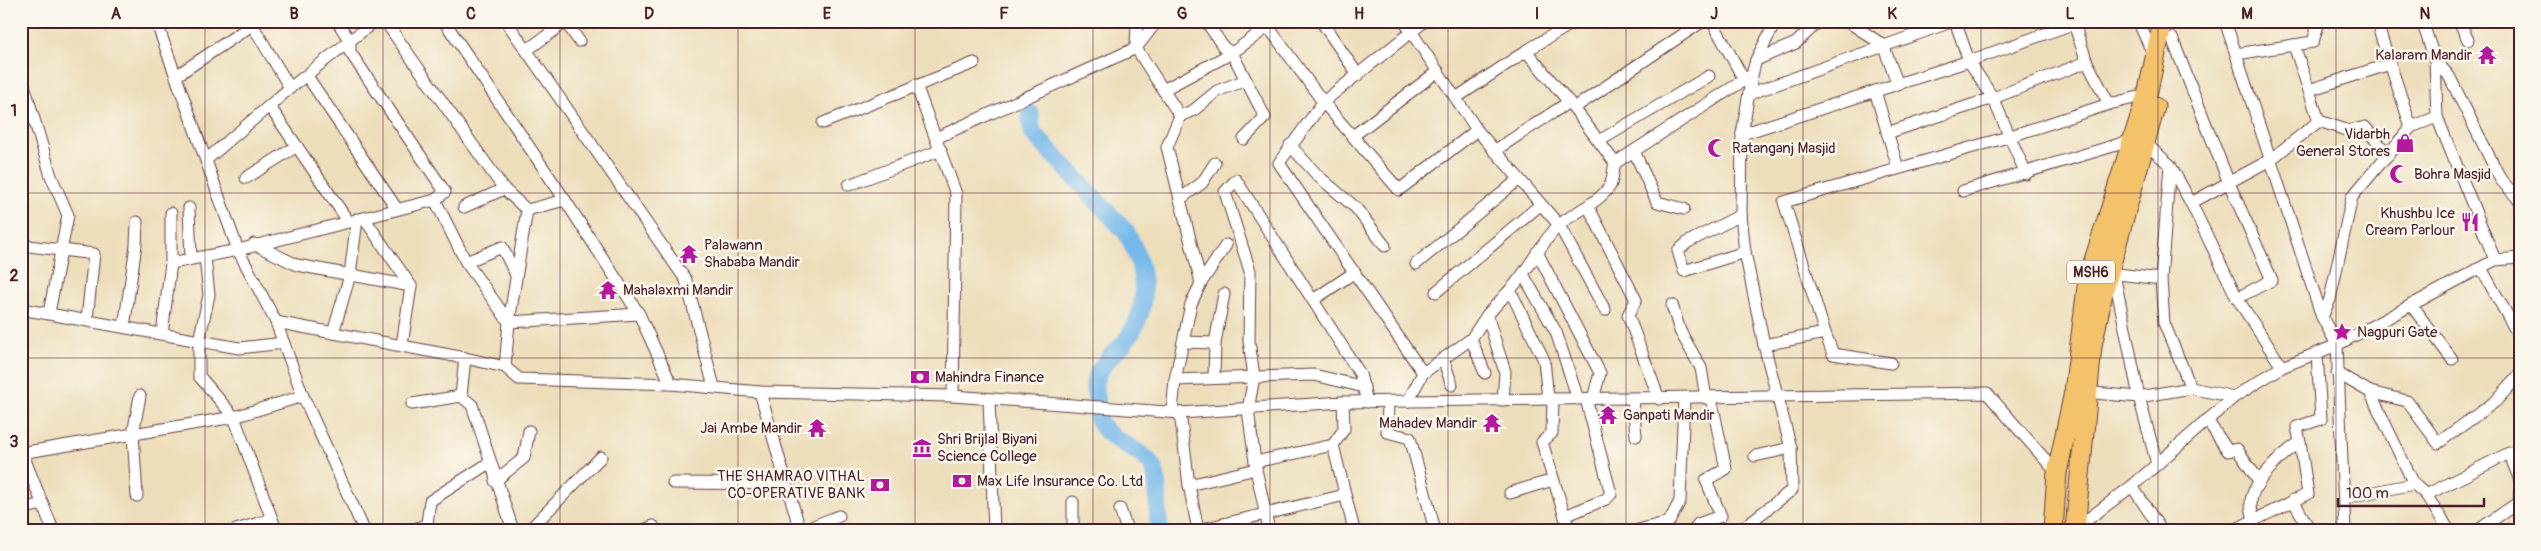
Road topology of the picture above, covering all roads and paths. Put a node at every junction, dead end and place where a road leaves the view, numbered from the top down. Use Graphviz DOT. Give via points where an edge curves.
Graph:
graph roads {
  1 [pos="156,21"];
  2 [pos="336,21"];
  3 [pos="375,21"];
  4 [pos="385,21"];
  5 [pos="444,21"];
  6 [pos="506,21"];
  7 [pos="1138,21"];
  8 [pos="1157,21"];
  9 [pos="1206,21"];
  10 [pos="1321,21"];
  11 [pos="1404,21"];
  12 [pos="1425,21"];
  13 [pos="1550,21"];
  14 [pos="1576,21"];
  15 [pos="1703,21"];
  16 [pos="1712,21"];
  17 [pos="1776,21"];
  18 [pos="1819,21"];
  19 [pos="1847,21"];
  20 [pos="1954,21"];
  21 [pos="2138,21"];
  22 [pos="2163,21"];
  23 [pos="2225,21"];
  24 [pos="2319,21"];
  25 [pos="2422,21"];
  26 [pos="2460,21"];
  27 [pos="566,22"];
  28 [pos="254,23"];
  29 [pos="1269,23"];
  30 [pos="2078,23"];
  31 [pos="2174,30"];
  32 [pos="1412,33"];
  33 [pos="1555,33"];
  34 [pos="2380,33"];
  35 [pos="579,40"];
  36 [pos="2468,40"];
  37 [pos="350,41"];
  38 [pos="1883,45"];
  39 [pos="2294,45"];
  40 [pos="1136,48"];
  41 [pos="527,50"];
  42 [pos="1526,51"];
  43 [pos="1232,53"];
  44 [pos="2236,54"];
  45 [pos="2155,58"];
  46 [pos="1756,60"];
  47 [pos="2436,60"];
  48 [pos="1969,61"];
  49 [pos="2087,62"];
  50 [pos="974,63"];
  51 [pos="2390,64"];
  52 [pos="1438,71"];
  53 [pos="21,75"];
  54 [pos="1358,75"];
  55 [pos="176,76"];
  56 [pos="307,76"];
  57 [pos="1709,76"];
  58 [pos="1748,78"];
  59 [pos="1246,80"];
  60 [pos="1898,82"];
  61 [pos="916,85"];
  62 [pos="290,88"];
  63 [pos="1163,90"];
  64 [pos="2309,90"];
  65 [pos="1876,91"];
  66 [pos="1749,94"];
  67 [pos="2147,95"];
  68 [pos="1456,98"];
  69 [pos="1993,98"];
  70 [pos="1323,102"];
  71 [pos="2109,104"];
  72 [pos="1572,105"];
  73 [pos="270,107"];
  74 [pos="1180,116"];
  75 [pos="2437,117"];
  76 [pos="2320,121"];
  77 [pos="823,123"];
  78 [pos="2411,127"];
  79 [pos="1477,130"];
  80 [pos="1887,133"];
  81 [pos="1742,134"];
  82 [pos="1353,136"];
  83 [pos="2011,136"];
  84 [pos="936,138"];
  85 [pos="1244,139"];
  86 [pos="1599,141"];
  87 [pos="2139,142"];
  88 [pos="1290,145"];
  89 [pos="297,146"];
  90 [pos="941,150"];
  91 [pos="1494,151"];
  92 [pos="1634,151"];
  93 [pos="2388,155"];
  94 [pos="206,160"];
  95 [pos="2270,160"];
  96 [pos="1215,163"];
  97 [pos="1615,163"];
  98 [pos="2170,165"];
  99 [pos="1898,168"];
  100 [pos="21,169"];
  101 [pos="2026,174"];
  102 [pos="246,178"];
  103 [pos="1518,180"];
  104 [pos="2229,183"];
  105 [pos="849,185"];
  106 [pos="504,189"];
  107 [pos="1963,191"];
  108 [pos="1180,199"];
  109 [pos="435,200"];
  110 [pos="565,200"];
  111 [pos="2520,201"];
  112 [pos="2191,203"];
  113 [pos="1540,205"];
  114 [pos="1588,206"];
  115 [pos="464,207"];
  116 [pos="189,208"];
  117 [pos="397,209"];
  118 [pos="527,210"];
  119 [pos="1684,210"];
  120 [pos="171,213"];
  121 [pos="1741,215"];
  122 [pos="356,219"];
  123 [pos="137,222"];
  124 [pos="1559,225"];
  125 [pos="254,244"];
  126 [pos="21,245"];
  127 [pos="1226,245"];
  128 [pos="1386,246"];
  129 [pos="60,248"];
  130 [pos="238,250"];
  131 [pos="1537,252"];
  132 [pos="1745,252"];
  133 [pos="205,257"];
  134 [pos="2520,258"];
  135 [pos="191,259"];
  136 [pos="2495,260"];
  137 [pos="466,262"];
  138 [pos="171,263"];
  139 [pos="1416,264"];
  140 [pos="2482,268"];
  141 [pos="1355,272"];
  142 [pos="2112,273"];
  143 [pos="350,275"];
  144 [pos="516,275"];
  145 [pos="1524,276"];
  146 [pos="2160,279"];
  147 [pos="1201,282"];
  148 [pos="411,286"];
  149 [pos="1510,290"];
  150 [pos="1436,292"];
  151 [pos="1224,294"];
  152 [pos="2237,298"];
  153 [pos="1312,300"];
  154 [pos="1672,305"];
  155 [pos="2411,305"];
  156 [pos="21,309"];
  157 [pos="1605,310"];
  158 [pos="49,313"];
  159 [pos="639,314"];
  160 [pos="1487,315"];
  161 [pos="2322,317"];
  162 [pos="87,319"];
  163 [pos="276,322"];
  164 [pos="509,322"];
  165 [pos="124,327"];
  166 [pos="334,333"];
  167 [pos="1825,333"];
  168 [pos="162,334"];
  169 [pos="1471,338"];
  170 [pos="2520,338"];
  171 [pos="199,342"];
  172 [pos="1183,342"];
  173 [pos="284,343"];
  174 [pos="1215,343"];
  175 [pos="402,345"];
  176 [pos="1764,345"];
  177 [pos="2336,345"];
  178 [pos="2317,353"];
  179 [pos="466,358"];
  180 [pos="1443,359"];
  181 [pos="2452,359"];
  182 [pos="1891,362"];
  183 [pos="505,367"];
  184 [pos="2282,367"];
  185 [pos="1423,373"];
  186 [pos="2337,373"];
  187 [pos="1485,374"];
  188 [pos="2520,374"];
  189 [pos="1254,377"];
  190 [pos="1214,378"];
  191 [pos="1175,380"];
  192 [pos="671,384"];
  193 [pos="1452,384"];
  194 [pos="714,387"];
  195 [pos="1364,387"];
  196 [pos="2191,388"];
  197 [pos="760,392"];
  198 [pos="2081,392"];
  199 [pos="2370,392"];
  200 [pos="1778,394"];
  201 [pos="140,396"];
  202 [pos="303,396"];
  203 [pos="461,396"];
  204 [pos="954,396"];
  205 [pos="2139,397"];
  206 [pos="1684,398"];
  207 [pos="1708,398"];
  208 [pos="2234,398"];
  209 [pos="1551,399"];
  210 [pos="1586,399"];
  211 [pos="1658,399"];
  212 [pos="990,400"];
  213 [pos="1503,400"];
  214 [pos="1633,400"];
  215 [pos="1388,401"];
  216 [pos="1408,401"];
  217 [pos="1343,402"];
  218 [pos="1367,402"];
  219 [pos="412,404"];
  220 [pos="1248,410"];
  221 [pos="1176,413"];
  222 [pos="234,416"];
  223 [pos="2207,420"];
  224 [pos="529,430"];
  225 [pos="132,434"];
  226 [pos="1636,436"];
  227 [pos="2300,442"];
  228 [pos="1333,444"];
  229 [pos="1791,448"];
  230 [pos="22,452"];
  231 [pos="1755,456"];
  232 [pos="601,457"];
  233 [pos="489,463"];
  234 [pos="2157,464"];
  235 [pos="1256,466"];
  236 [pos="2057,473"];
  237 [pos="1553,480"];
  238 [pos="2520,480"];
  239 [pos="495,481"];
  240 [pos="2259,481"];
  241 [pos="673,483"];
  242 [pos="785,484"];
  243 [pos="2414,484"];
  244 [pos="1189,485"];
  245 [pos="2132,486"];
  246 [pos="2520,491"];
  247 [pos="1510,492"];
  248 [pos="1345,495"];
  249 [pos="2426,495"];
  250 [pos="137,496"];
  251 [pos="2344,498"];
  252 [pos="2293,500"];
  253 [pos="1073,502"];
  254 [pos="43,504"];
  255 [pos="21,509"];
  256 [pos="1120,509"];
  257 [pos="1266,513"];
  258 [pos="839,516"];
  259 [pos="1565,516"];
  260 [pos="2254,520"];
  261 [pos="274,524"];
  262 [pos="53,530"];
  263 [pos="236,530"];
  264 [pos="364,530"];
  265 [pos="413,530"];
  266 [pos="513,530"];
  267 [pos="528,530"];
  268 [pos="801,530"];
  269 [pos="994,530"];
  270 [pos="1073,530"];
  271 [pos="1127,530"];
  272 [pos="1269,530"];
  273 [pos="1354,530"];
  274 [pos="1435,530"];
  275 [pos="1569,530"];
  276 [pos="1638,530"];
  277 [pos="1694,530"];
  278 [pos="1740,530"];
  279 [pos="2053,530"];
  280 [pos="2075,530"];
  281 [pos="2161,530"];
  282 [pos="2234,530"];
  283 [pos="2310,530"];
  284 [pos="2345,530"];
  285 [pos="2449,530"];
  286 [pos="2478,530"];
  1 -- 55 [label="street"];
  2 -- 37 [label="street"];
  3 -- 37 [label="street"];
  4 -- 106 [label="street"];
  5 -- 110 [label="street"];
  6 -- 41 [label="street"];
  7 -- 40 [label="street"];
  8 -- 40 [label="street"];
  9 -- 43 [label="street" via="1224,48"];
  10 -- 54 [label="street"];
  11 -- 32 [label="street"];
  12 -- 32 [label="street"];
  13 -- 33 [label="street"];
  14 -- 33 [label="street"];
  15 -- 72 [label="street"];
  16 -- 58 [label="street"];
  17 -- 46 [label="street"];
  18 -- 46 [label="street" via="1796,43"];
  19 -- 38 [label="street"];
  20 -- 38 [label="street"];
  20 -- 48 [label="street"];
  21 -- 45 [label="street"];
  22 -- 45 [label="main road, MSH6"];
  23 -- 44 [label="street"];
  24 -- 39 [label="street" via="2313,42"];
  25 -- 47 [label="street"];
  26 -- 36 [label="street"];
  27 -- 35 [label="street"];
  27 -- 41 [label="street"];
  28 -- 55 [label="street"];
  28 -- 62 [label="street"];
  29 -- 43 [label="street"];
  29 -- 70 [label="street"];
  30 -- 48 [label="street"];
  30 -- 49 [label="street"];
  31 -- 87 [label="main road, MSH6"];
  31 -- 104 [label="street"];
  32 -- 52 [label="street"];
  32 -- 54 [label="street"];
  33 -- 42 [label="street"];
  34 -- 51 [label="street"];
  37 -- 56 [label="street"];
  37 -- 109 [label="street" via="350,52 445,192"];
  38 -- 60 [label="street"];
  38 -- 66 [label="street"];
  39 -- 44 [label="street"];
  39 -- 64 [label="street"];
  40 -- 63 [label="street"];
  40 -- 84 [label="street"];
  41 -- 194 [label="street" via="686,280"];
  42 -- 68 [label="street"];
  42 -- 72 [label="street"];
  43 -- 59 [label="street"];
  43 -- 63 [label="street"];
  44 -- 95 [label="street"];
  45 -- 67 [label="main road, MSH6"];
  46 -- 58 [label="street"];
  47 -- 75 [label="street"];
  47 -- 111 [label="street" via="2449,76 2501,180"];
  48 -- 60 [label="street"];
  48 -- 69 [label="street"];
  49 -- 69 [label="street"];
  49 -- 71 [label="street"];
  50 -- 61 [label="street"];
  51 -- 64 [label="street"];
  51 -- 78 [label="street"];
  52 -- 68 [label="street"];
  52 -- 82 [label="street"];
  53 -- 129 [label="street" via="51,176 68,215"];
  54 -- 70 [label="street"];
  55 -- 94 [label="street"];
  56 -- 62 [label="street"];
  56 -- 117 [label="street"];
  57 -- 86 [label="street"];
  58 -- 66 [label="street"];
  58 -- 92 [label="street"];
  59 -- 74 [label="street" via="1217,91 1194,110"];
  59 -- 85 [label="street" via="1265,117"];
  60 -- 65 [label="street"];
  61 -- 77 [label="street"];
  61 -- 84 [label="street"];
  62 -- 73 [label="street"];
  63 -- 74 [label="street"];
  64 -- 76 [label="street"];
  65 -- 80 [label="street"];
  65 -- 81 [label="street"];
  66 -- 81 [label="street"];
  67 -- 71 [label="street"];
  67 -- 87 [label="main road, MSH6"];
  68 -- 79 [label="street"];
  69 -- 80 [label="street"];
  69 -- 83 [label="street"];
  70 -- 82 [label="street"];
  70 -- 88 [label="street"];
  71 -- 83 [label="street"];
  72 -- 86 [label="street"];
  72 -- 91 [label="street"];
  73 -- 89 [label="street"];
  73 -- 94 [label="street"];
  74 -- 108 [label="street" via="1167,147"];
  75 -- 78 [label="street"];
  75 -- 136 [label="street"];
  76 -- 93 [label="street" via="2349,131 2365,128"];
  76 -- 95 [label="street"];
  78 -- 93 [label="street"];
  79 -- 82 [label="street" via="1399,190"];
  79 -- 91 [label="street"];
  80 -- 99 [label="street"];
  81 -- 121 [label="street"];
  83 -- 99 [label="street"];
  83 -- 101 [label="street"];
  84 -- 90 [label="street"];
  86 -- 97 [label="street"];
  87 -- 98 [label="street"];
  87 -- 101 [label="street"];
  87 -- 142 [label="main road, MSH6"];
  87 -- 198 [label="main road, MSH6" via="2088,279"];
  88 -- 128 [label="street" via="1318,176 1356,208"];
  88 -- 141 [label="street" via="1279,163"];
  89 -- 102 [label="street"];
  89 -- 122 [label="street"];
  90 -- 105 [label="street"];
  90 -- 204 [label="street" via="956,194"];
  91 -- 103 [label="street"];
  92 -- 97 [label="street"];
  92 -- 119 [label="street" via="1657,202"];
  93 -- 161 [label="street" via="2352,197 2330,299"];
  94 -- 130 [label="street"];
  95 -- 104 [label="street"];
  95 -- 161 [label="street"];
  96 -- 108 [label="street" via="1202,183"];
  97 -- 114 [label="street" via="1610,185"];
  98 -- 112 [label="street"];
  98 -- 146 [label="street"];
  99 -- 167 [label="street" via="1784,202"];
  100 -- 126 [label="street"];
  101 -- 107 [label="street"];
  103 -- 113 [label="street"];
  103 -- 139 [label="street"];
  104 -- 112 [label="street"];
  104 -- 152 [label="street" via="2272,280"];
  106 -- 115 [label="street"];
  106 -- 118 [label="street"];
  108 -- 147 [label="street"];
  109 -- 117 [label="street"];
  109 -- 137 [label="street"];
  110 -- 118 [label="street"];
  110 -- 159 [label="street"];
  112 -- 152 [label="street"];
  113 -- 124 [label="street"];
  113 -- 150 [label="street"];
  114 -- 124 [label="street"];
  114 -- 211 [label="street" via="1636,300 1628,315"];
  116 -- 135 [label="street"];
  117 -- 122 [label="street"];
  118 -- 144 [label="street"];
  120 -- 138 [label="street"];
  121 -- 132 [label="street"];
  121 -- 132 [label="street" via="1688,242 1678,251 1684,271"];
  122 -- 125 [label="street"];
  122 -- 143 [label="street"];
  122 -- 148 [label="street"];
  123 -- 165 [label="street"];
  124 -- 131 [label="street"];
  124 -- 157 [label="street"];
  125 -- 130 [label="street"];
  125 -- 143 [label="street" via="297,265"];
  126 -- 129 [label="street"];
  127 -- 147 [label="street"];
  129 -- 158 [label="street"];
  129 -- 162 [label="street" via="94,254"];
  130 -- 133 [label="street"];
  130 -- 163 [label="street"];
  131 -- 145 [label="street"];
  131 -- 210 [label="street" via="1600,373"];
  132 -- 176 [label="street"];
  133 -- 135 [label="street"];
  133 -- 171 [label="street" via="209,295"];
  134 -- 136 [label="street"];
  135 -- 138 [label="street"];
  136 -- 140 [label="street"];
  137 -- 144 [label="street" via="502,246"];
  137 -- 164 [label="street"];
  138 -- 168 [label="street"];
  140 -- 155 [label="street"];
  140 -- 170 [label="street"];
  141 -- 153 [label="street"];
  141 -- 185 [label="street"];
  142 -- 146 [label="street"];
  142 -- 198 [label="main road, MSH6"];
  142 -- 205 [label="street"];
  143 -- 148 [label="street"];
  143 -- 166 [label="street"];
  144 -- 164 [label="street"];
  145 -- 149 [label="street"];
  145 -- 210 [label="street" via="1556,332"];
  146 -- 196 [label="street" via="2164,323"];
  147 -- 172 [label="street" via="1191,304"];
  148 -- 175 [label="street"];
  149 -- 160 [label="street"];
  149 -- 209 [label="street" via="1544,360"];
  151 -- 174 [label="street"];
  152 -- 184 [label="street"];
  153 -- 189 [label="street" via="1236,180 1225,192 1250,271 1249,340"];
  153 -- 195 [label="street" via="1360,374"];
  154 -- 207 [label="street" via="1680,331 1702,368"];
  155 -- 177 [label="street"];
  155 -- 181 [label="street"];
  156 -- 158 [label="street"];
  158 -- 162 [label="street"];
  159 -- 164 [label="street"];
  159 -- 192 [label="street"];
  160 -- 169 [label="street"];
  160 -- 213 [label="street" via="1504,372"];
  161 -- 177 [label="street"];
  162 -- 165 [label="street"];
  163 -- 166 [label="street"];
  163 -- 173 [label="street"];
  164 -- 183 [label="street"];
  165 -- 168 [label="street"];
  166 -- 175 [label="street"];
  167 -- 176 [label="street"];
  167 -- 182 [label="street" via="1833,354"];
  168 -- 171 [label="street"];
  169 -- 180 [label="street"];
  169 -- 187 [label="street"];
  171 -- 173 [label="street" via="239,348"];
  171 -- 222 [label="street" via="199,376"];
  172 -- 174 [label="street"];
  172 -- 191 [label="street"];
  173 -- 202 [label="street"];
  174 -- 190 [label="street"];
  175 -- 179 [label="street"];
  176 -- 200 [label="street"];
  177 -- 178 [label="street"];
  177 -- 186 [label="street"];
  178 -- 184 [label="street"];
  178 -- 227 [label="street" via="2321,419 2297,427"];
  179 -- 183 [label="street"];
  179 -- 203 [label="street"];
  180 -- 185 [label="street"];
  180 -- 193 [label="street"];
  183 -- 192 [label="street" via="519,379"];
  184 -- 208 [label="street"];
  185 -- 216 [label="street"];
  186 -- 199 [label="street"];
  186 -- 251 [label="street"];
  188 -- 199 [label="street" via="2496,401 2438,443 2406,401"];
  189 -- 190 [label="street"];
  189 -- 195 [label="street" via="1314,375"];
  189 -- 220 [label="street"];
  190 -- 191 [label="street"];
  191 -- 221 [label="street"];
  192 -- 194 [label="street"];
  194 -- 197 [label="street"];
  195 -- 218 [label="street"];
  196 -- 205 [label="street"];
  196 -- 208 [label="street"];
  197 -- 204 [label="street"];
  197 -- 242 [label="street"];
  198 -- 205 [label="street"];
  198 -- 236 [label="main road, MSH6"];
  198 -- 280 [label="main road, MSH6"];
  199 -- 243 [label="street"];
  200 -- 207 [label="street"];
  200 -- 229 [label="street"];
  200 -- 236 [label="street" via="1987,393"];
  201 -- 225 [label="street"];
  202 -- 222 [label="street"];
  202 -- 264 [label="street"];
  203 -- 219 [label="street"];
  203 -- 233 [label="street" via="472,405"];
  204 -- 212 [label="street"];
  205 -- 234 [label="street"];
  206 -- 207 [label="street"];
  206 -- 211 [label="street"];
  206 -- 276 [label="street" via="1680,502 1669,522"];
  207 -- 277 [label="street" via="1726,469 1706,480 1721,516 1698,524"];
  208 -- 223 [label="street"];
  209 -- 210 [label="street"];
  209 -- 213 [label="street"];
  209 -- 237 [label="street" via="1552,433 1542,442"];
  210 -- 214 [label="street"];
  210 -- 259 [label="street" via="1611,494"];
  211 -- 214 [label="street"];
  212 -- 221 [label="street"];
  212 -- 269 [label="street"];
  213 -- 216 [label="street"];
  214 -- 226 [label="street"];
  215 -- 216 [label="street"];
  215 -- 218 [label="street"];
  215 -- 274 [label="street" via="1387,432 1410,438"];
  217 -- 218 [label="street"];
  217 -- 220 [label="street"];
  217 -- 228 [label="street" via="1344,429"];
  220 -- 221 [label="street"];
  220 -- 235 [label="street"];
  221 -- 244 [label="street"];
  222 -- 225 [label="street"];
  222 -- 261 [label="street"];
  223 -- 234 [label="street"];
  223 -- 240 [label="street" via="2228,451 2237,449"];
  224 -- 239 [label="street" via="524,458"];
  225 -- 230 [label="street"];
  225 -- 250 [label="street"];
  227 -- 240 [label="street"];
  227 -- 252 [label="street" via="2308,494"];
  228 -- 235 [label="street"];
  228 -- 248 [label="street"];
  229 -- 231 [label="street"];
  229 -- 278 [label="street" via="1792,490"];
  230 -- 254 [label="street"];
  232 -- 267 [label="street"];
  233 -- 239 [label="street"];
  233 -- 265 [label="street" via="430,501 427,524"];
  234 -- 245 [label="street"];
  235 -- 244 [label="street"];
  235 -- 257 [label="street"];
  236 -- 279 [label="main road, MSH6"];
  237 -- 247 [label="street"];
  237 -- 259 [label="street"];
  238 -- 249 [label="street" via="2509,454"];
  239 -- 266 [label="street"];
  240 -- 260 [label="street" via="2250,503"];
  241 -- 242 [label="street"];
  242 -- 268 [label="street"];
  243 -- 249 [label="street"];
  243 -- 251 [label="street"];
  244 -- 257 [label="street" via="1198,530"];
  245 -- 280 [label="street"];
  245 -- 281 [label="street"];
  246 -- 286 [label="street" via="2520,502"];
  248 -- 257 [label="street"];
  248 -- 273 [label="street"];
  249 -- 285 [label="street"];
  251 -- 284 [label="street"];
  252 -- 260 [label="street"];
  252 -- 283 [label="street"];
  253 -- 270 [label="street"];
  254 -- 255 [label="street"];
  254 -- 262 [label="street"];
  256 -- 271 [label="street"];
  257 -- 272 [label="street"];
  258 -- 268 [label="street"];
  259 -- 275 [label="street"];
  260 -- 282 [label="street"];
  261 -- 263 [label="street"];
}
